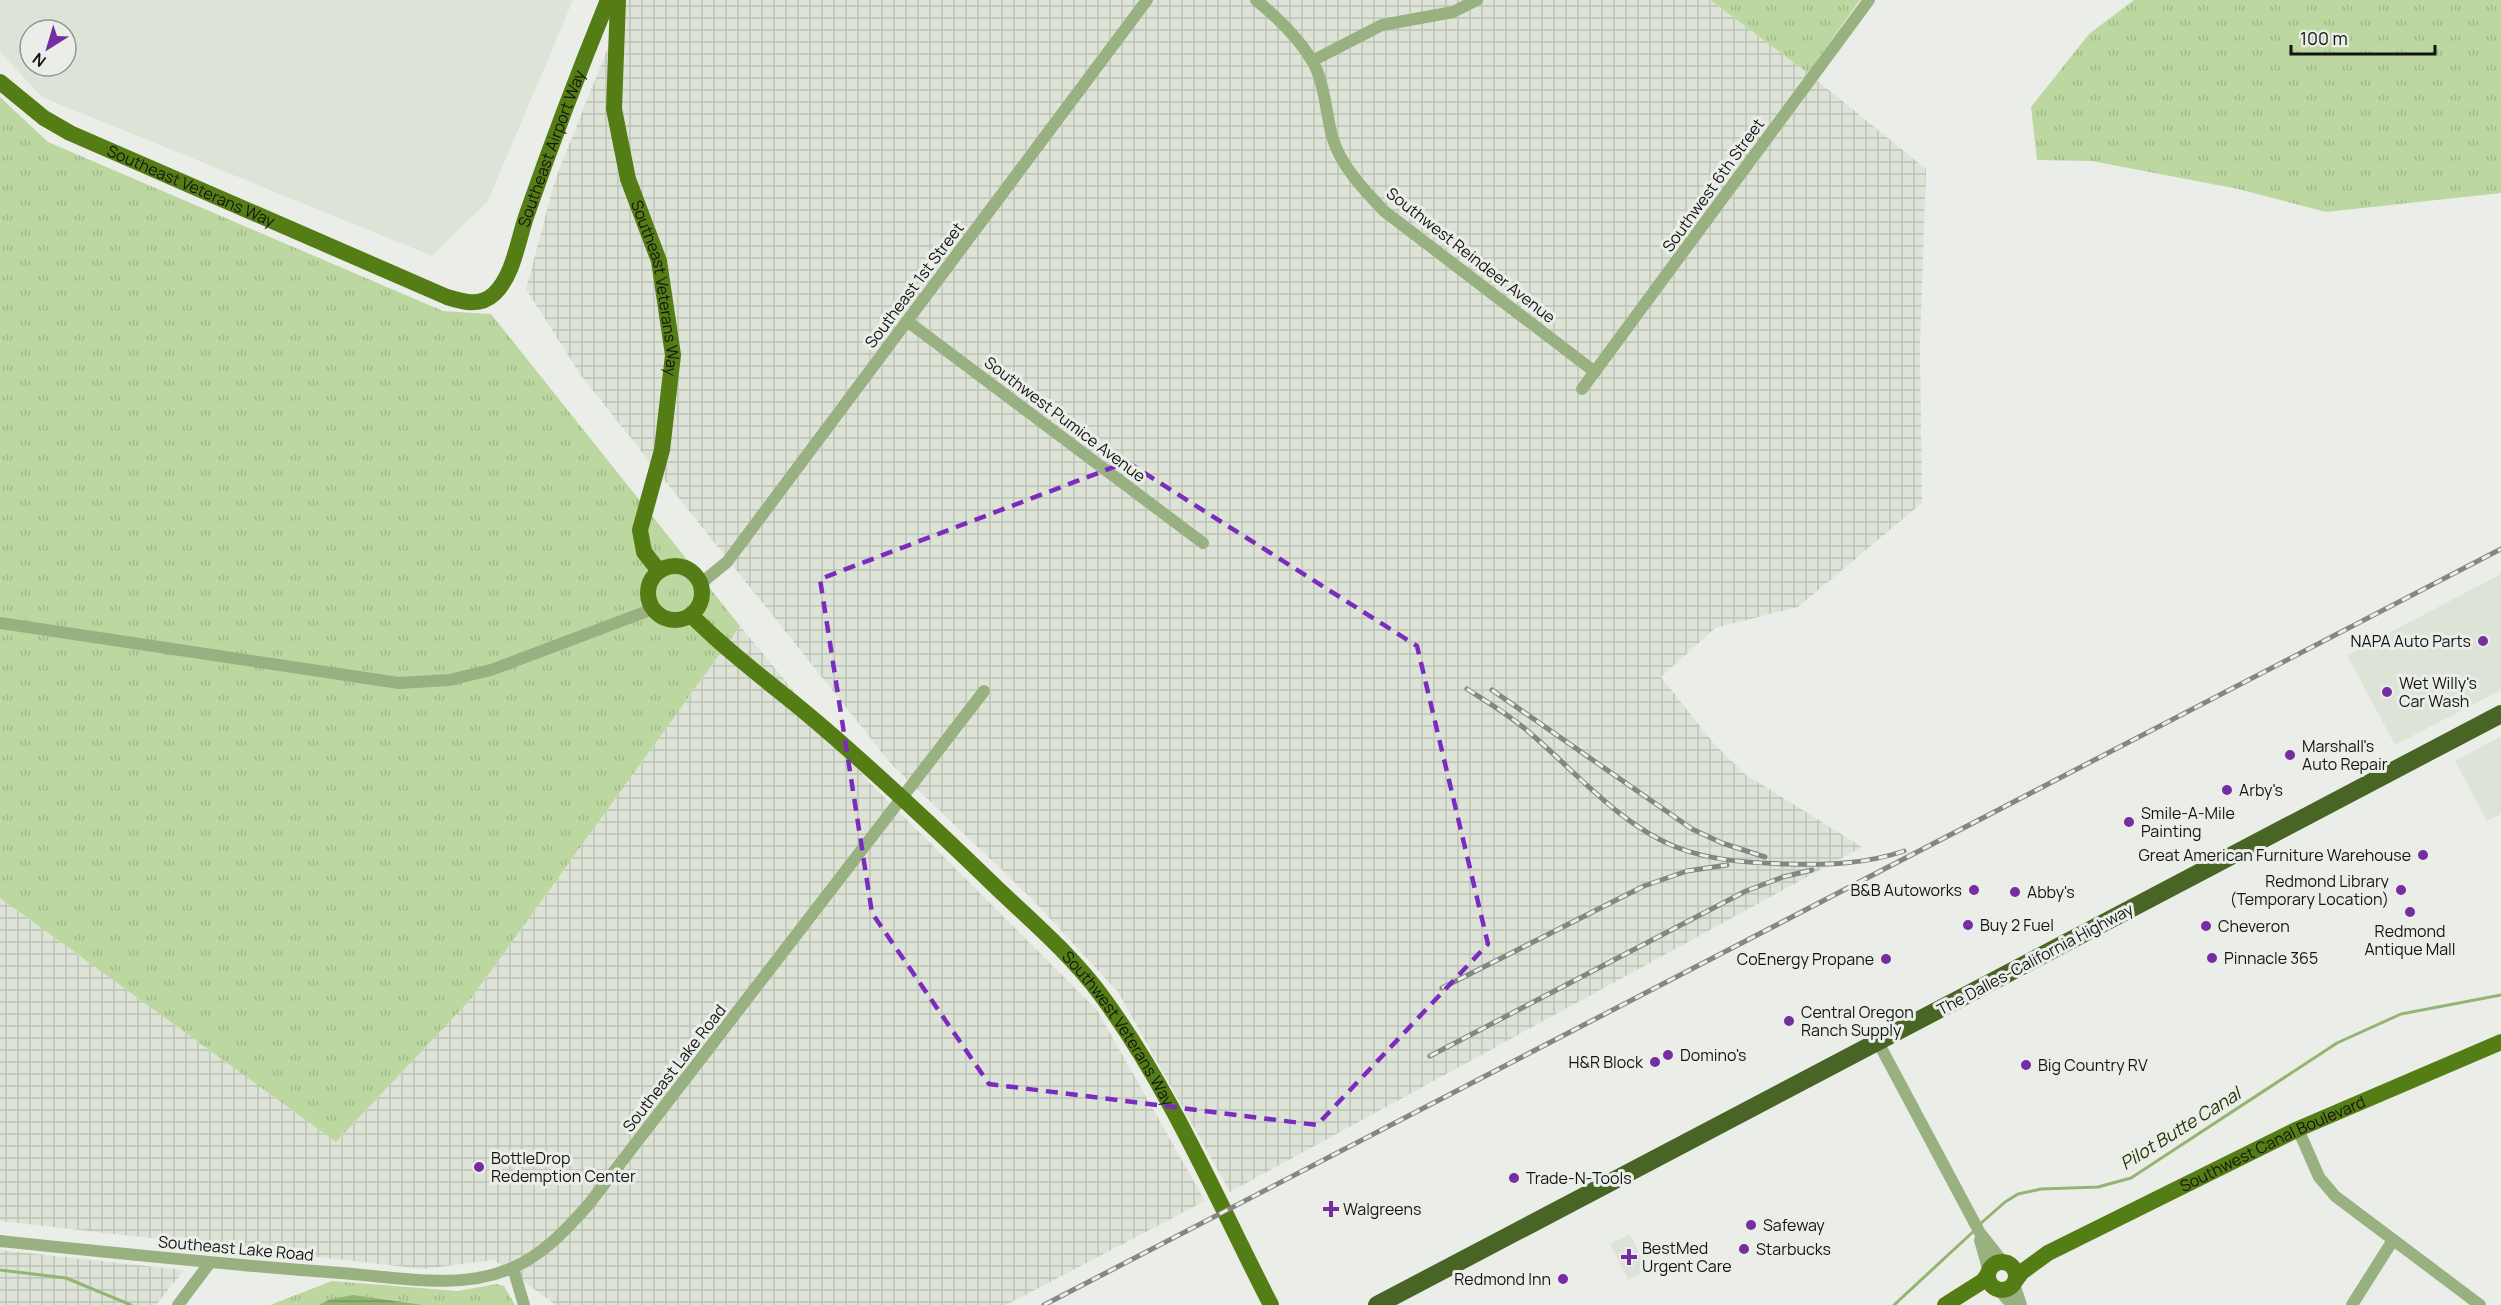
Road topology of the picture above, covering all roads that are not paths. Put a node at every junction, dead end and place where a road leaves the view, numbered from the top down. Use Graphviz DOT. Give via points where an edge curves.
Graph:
graph roads {
  1 [pos="608,0"];
  2 [pos="618,0"];
  3 [pos="1147,0"];
  4 [pos="1256,0"];
  5 [pos="1477,0"];
  6 [pos="1869,0"];
  7 [pos="1312,61"];
  8 [pos="0,82"];
  9 [pos="492,296"];
  10 [pos="907,321"];
  11 [pos="1595,372"];
  12 [pos="1582,389"];
  13 [pos="1203,543"];
  14 [pos="658,571"];
  15 [pos="700,585"];
  16 [pos="653,609"];
  17 [pos="691,615"];
  18 [pos="0,623"];
  19 [pos="984,691"];
  20 [pos="2501,714"];
  21 [pos="903,798"];
  22 [pos="1878,1042"];
  23 [pos="2501,1042"];
  24 [pos="2298,1129"];
  25 [pos="2393,1240"];
  26 [pos="0,1241"];
  27 [pos="209,1264"];
  28 [pos="513,1268"];
  29 [pos="2002,1277"];
  30 [pos="1952,1301"];
  31 [pos="178,1305"];
  32 [pos="524,1305"];
  33 [pos="1271,1305"];
  34 [pos="1377,1305"];
  35 [pos="2012,1305"];
  36 [pos="2021,1305"];
  37 [pos="2352,1305"];
  38 [pos="2480,1305"];
  1 -- 9 [label="main road, Southeast Airport Way" via="508,271"];
  2 -- 14 [label="main road, Southeast Veterans Way" via="614,110 627,179 659,261 673,356 662,450 640,530 644,552"];
  3 -- 10 [label="street, Southeast 1st Street"];
  4 -- 7 [label="street, Southwest Reindeer Avenue" via="1289,29"];
  5 -- 7 [label="street" via="1453,12 1382,26"];
  6 -- 11 [label="street, Southwest 6th Street"];
  7 -- 11 [label="street, Southwest Reindeer Avenue" via="1332,138 1361,187 1384,211"];
  8 -- 9 [label="main road, Southeast Veterans Way" via="44,118 100,148 447,297 478,303"];
  10 -- 13 [label="street, Southwest Pumice Avenue"];
  10 -- 15 [label="street, Southeast 1st Street" via="727,562"];
  11 -- 12 [label="street, Southwest 6th Street"];
  14 -- 15 [label="main road" via="683,567"];
  14 -- 16 [label="main road" via="647,593"];
  15 -- 17 [label="main road" via="700,601"];
  16 -- 17 [label="main road" via="675,620"];
  16 -- 18 [label="street" via="491,670 449,680 399,683"];
  17 -- 21 [label="main road" via="728,651"];
  19 -- 21 [label="street, Southeast Lake Road"];
  20 -- 22 [label="highway, The Dalles-California Highway"];
  21 -- 28 [label="street, Southeast Lake Road" via="589,1204 564,1232"];
  21 -- 33 [label="main road, Southwest Veterans Way" via="1052,941 1100,994 1136,1046"];
  22 -- 29 [label="street"];
  22 -- 34 [label="highway, The Dalles-California Highway"];
  23 -- 24 [label="main road, Southwest Canal Boulevard"];
  24 -- 25 [label="street" via="2325,1186"];
  24 -- 29 [label="main road, Southwest Canal Boulevard" via="2048,1253 2022,1272"];
  25 -- 37 [label="street"];
  25 -- 38 [label="street"];
  26 -- 27 [label="street, Southeast Lake Road"];
  27 -- 28 [label="street, Southeast Lake Road" via="454,1281"];
  27 -- 31 [label="street"];
  28 -- 32 [label="street"];
  29 -- 30 [label="main road, Southwest Canal Boulevard" via="1983,1281"];
  29 -- 35 [label="street"];
  29 -- 36 [label="street"];
}
